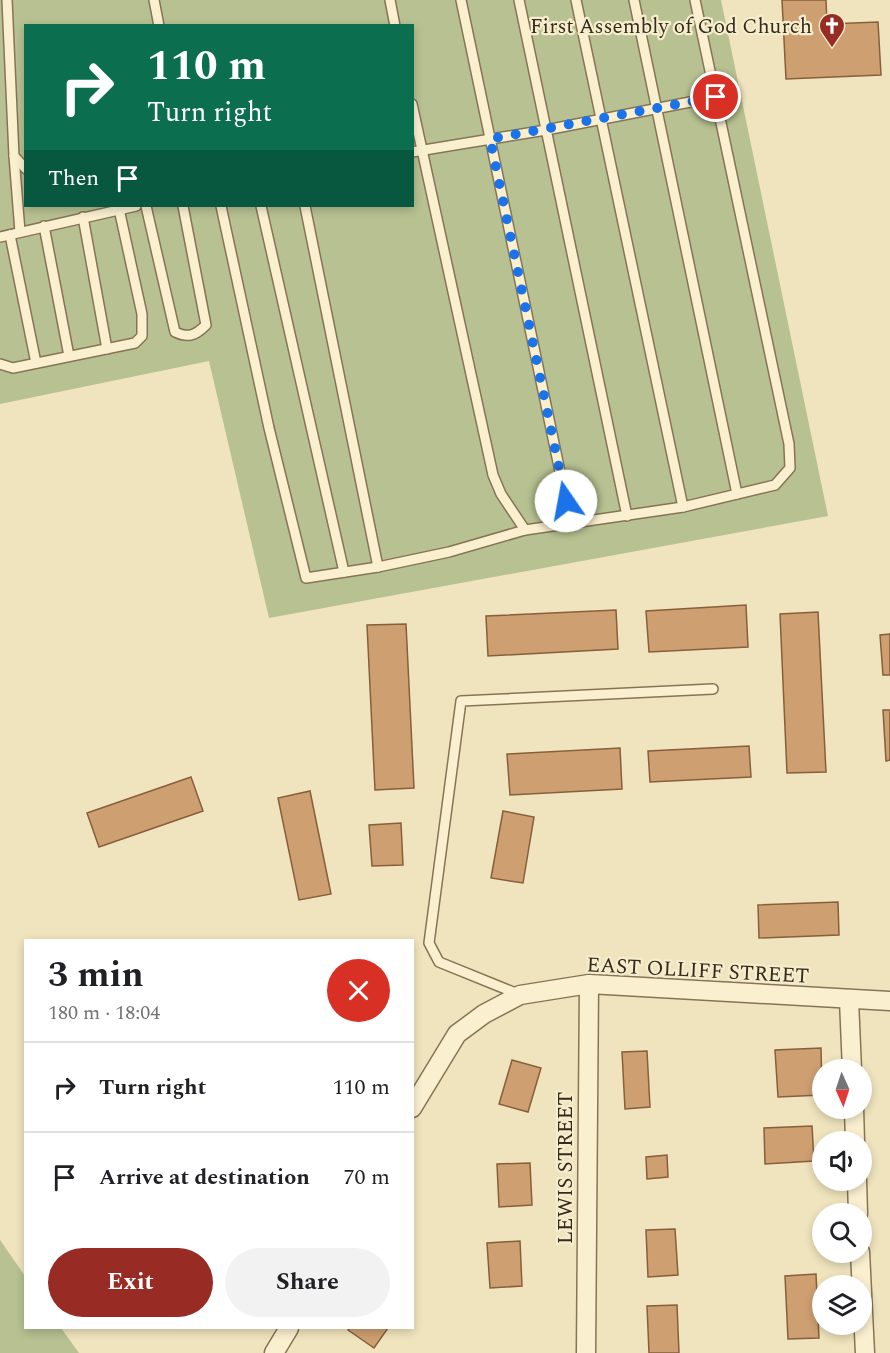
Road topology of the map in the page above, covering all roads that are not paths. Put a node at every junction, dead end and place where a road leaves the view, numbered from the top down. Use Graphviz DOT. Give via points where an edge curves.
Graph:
graph roads {
  1 [pos="6,0"];
  2 [pos="154,0"];
  3 [pos="390,0"];
  4 [pos="461,0"];
  5 [pos="519,0"];
  6 [pos="576,0"];
  7 [pos="634,0"];
  8 [pos="695,0"];
  9 [pos="159,24"];
  10 [pos="396,24"];
  11 [pos="716,97"];
  12 [pos="656,109"];
  13 [pos="601,120"];
  14 [pos="414,123"];
  15 [pos="546,130"];
  16 [pos="490,139"];
  17 [pos="417,151"];
  18 [pos="14,156"];
  19 [pos="24,167"];
  20 [pos="111,207"];
  21 [pos="130,207"];
  22 [pos="146,207"];
  23 [pos="183,207"];
  24 [pos="221,207"];
  25 [pos="261,207"];
  26 [pos="305,207"];
  27 [pos="119,209"];
  28 [pos="83,217"];
  29 [pos="44,226"];
  30 [pos="20,232"];
  31 [pos="10,235"];
  32 [pos="0,237"];
  33 [pos="107,349"];
  34 [pos="69,356"];
  35 [pos="36,363"];
  36 [pos="0,364"];
  37 [pos="737,494"];
  38 [pos="683,507"];
  39 [pos="627,516"];
  40 [pos="571,524"];
  41 [pos="525,530"];
  42 [pos="378,567"];
  43 [pos="344,572"];
  44 [pos="713,688"];
  45 [pos="589,984"];
  46 [pos="520,995"];
  47 [pos="849,1000"];
  48 [pos="890,1001"];
  49 [pos="852,1059"];
  50 [pos="414,1104"];
  51 [pos="861,1263"];
  52 [pos="288,1329"];
  53 [pos="274,1353"];
  54 [pos="586,1353"];
  55 [pos="865,1353"];
  1 -- 18 [label="lane"];
  2 -- 9 [label="lane"];
  3 -- 10 [label="lane"];
  4 -- 16 [label="lane"];
  5 -- 15 [label="lane"];
  6 -- 13 [label="lane"];
  7 -- 12 [label="lane"];
  8 -- 11 [label="lane"];
  11 -- 12 [label="lane"];
  11 -- 37 [label="lane" via="789,444 790,468 775,485"];
  12 -- 13 [label="lane"];
  12 -- 37 [label="lane"];
  13 -- 15 [label="lane"];
  13 -- 38 [label="lane"];
  14 -- 17 [label="lane"];
  15 -- 16 [label="lane"];
  15 -- 39 [label="lane"];
  16 -- 17 [label="lane"];
  16 -- 40 [label="lane"];
  17 -- 41 [label="lane" via="493,475"];
  18 -- 19 [label="lane"];
  18 -- 30 [label="lane"];
  20 -- 27 [label="lane"];
  21 -- 27 [label="lane"];
  22 -- 23 [label="lane" via="175,332 186,337 206,326"];
  24 -- 43 [label="lane" via="306,578"];
  25 -- 43 [label="lane"];
  26 -- 42 [label="lane"];
  27 -- 28 [label="lane"];
  27 -- 33 [label="lane" via="142,314 142,336 135,343"];
  28 -- 29 [label="lane"];
  28 -- 33 [label="lane"];
  29 -- 30 [label="lane"];
  29 -- 34 [label="lane"];
  30 -- 31 [label="lane"];
  31 -- 32 [label="lane"];
  31 -- 35 [label="lane"];
  33 -- 34 [label="lane"];
  34 -- 35 [label="lane"];
  35 -- 36 [label="lane" via="13,368"];
  37 -- 38 [label="lane"];
  38 -- 39 [label="lane"];
  39 -- 40 [label="lane"];
  40 -- 41 [label="lane"];
  41 -- 42 [label="lane"];
  42 -- 43 [label="lane"];
  44 -- 46 [label="lane" via="461,701 429,943 439,963"];
  45 -- 46 [label="street, EAST OLLIFF STREET"];
  45 -- 47 [label="street, EAST OLLIFF STREET"];
  45 -- 54 [label="street, LEWIS STREET"];
  46 -- 50 [label="street, EAST OLLIFF STREET" via="457,1034"];
  47 -- 48 [label="street, EAST OLLIFF STREET"];
  47 -- 49 [label="street"];
  51 -- 55 [label="street"];
  52 -- 53 [label="street"];
}
